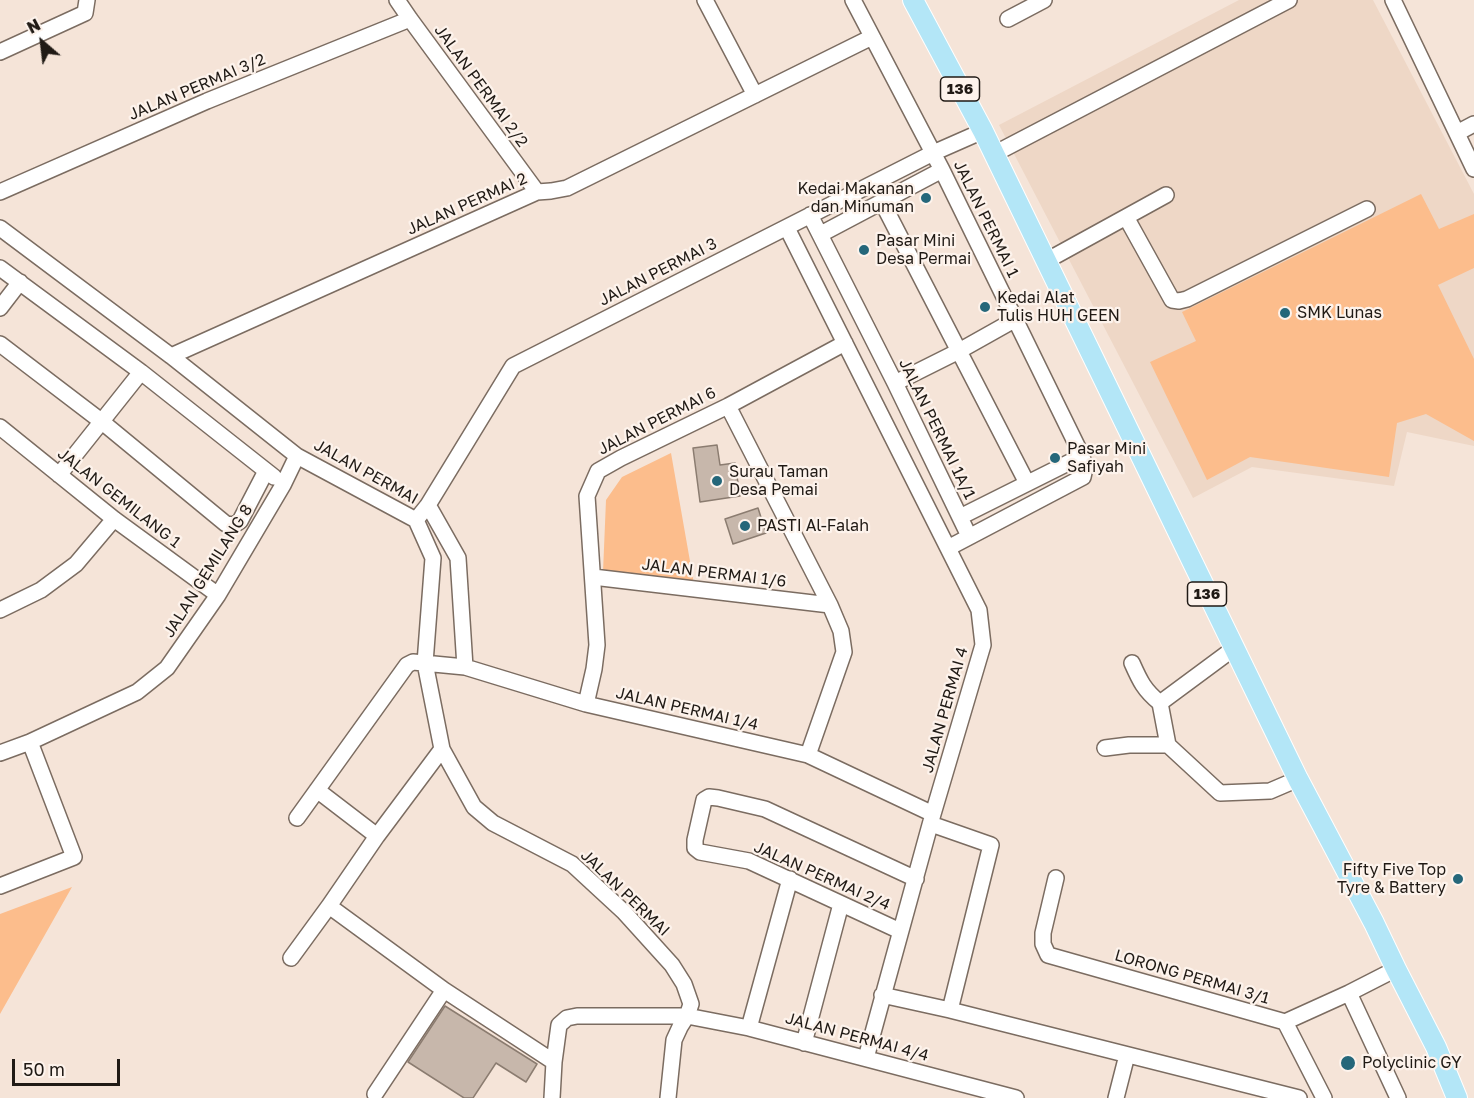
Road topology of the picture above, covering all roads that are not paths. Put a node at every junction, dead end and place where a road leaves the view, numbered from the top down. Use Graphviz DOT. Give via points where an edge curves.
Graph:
graph roads {
  1 [pos="87,0"];
  2 [pos="397,0"];
  3 [pos="705,0"];
  4 [pos="853,0"];
  5 [pos="913,0"];
  6 [pos="1044,0"];
  7 [pos="1289,0"];
  8 [pos="1393,0"];
  9 [pos="410,19"];
  10 [pos="1008,19"];
  11 [pos="872,37"];
  12 [pos="0,51"];
  13 [pos="755,95"];
  14 [pos="1474,124"];
  15 [pos="983,131"];
  16 [pos="1457,133"];
  17 [pos="933,153"];
  18 [pos="994,154"];
  19 [pos="1474,169"];
  20 [pos="942,170"];
  21 [pos="0,192"];
  22 [pos="537,192"];
  23 [pos="1166,195"];
  24 [pos="882,202"];
  25 [pos="1367,209"];
  26 [pos="810,215"];
  27 [pos="1126,217"];
  28 [pos="0,228"];
  29 [pos="787,228"];
  30 [pos="821,234"];
  31 [pos="1046,261"];
  32 [pos="0,268"];
  33 [pos="20,282"];
  34 [pos="0,308"];
  35 [pos="1016,319"];
  36 [pos="845,343"];
  37 [pos="0,344"];
  38 [pos="958,351"];
  39 [pos="171,356"];
  40 [pos="141,372"];
  41 [pos="895,383"];
  42 [pos="728,405"];
  43 [pos="101,421"];
  44 [pos="0,428"];
  45 [pos="297,456"];
  46 [pos="1082,456"];
  47 [pos="266,471"];
  48 [pos="59,475"];
  49 [pos="1027,483"];
  50 [pos="283,485"];
  51 [pos="428,505"];
  52 [pos="960,517"];
  53 [pos="114,519"];
  54 [pos="416,520"];
  55 [pos="969,536"];
  56 [pos="948,548"];
  57 [pos="593,577"];
  58 [pos="218,595"];
  59 [pos="830,605"];
  60 [pos="0,610"];
  61 [pos="1233,649"];
  62 [pos="425,663"];
  63 [pos="1132,663"];
  64 [pos="465,667"];
  65 [pos="1160,703"];
  66 [pos="586,704"];
  67 [pos="30,742"];
  68 [pos="1168,745"];
  69 [pos="1105,748"];
  70 [pos="442,749"];
  71 [pos="0,753"];
  72 [pos="808,755"];
  73 [pos="1298,779"];
  74 [pos="317,790"];
  75 [pos="297,818"];
  76 [pos="932,819"];
  77 [pos="377,836"];
  78 [pos="1056,878"];
  79 [pos="790,879"];
  80 [pos="916,879"];
  81 [pos="0,886"];
  82 [pos="841,904"];
  83 [pos="329,906"];
  84 [pos="900,931"];
  85 [pos="291,958"];
  86 [pos="1396,969"];
  87 [pos="444,990"];
  88 [pos="1349,993"];
  89 [pos="882,995"];
  90 [pos="950,1010"];
  91 [pos="687,1016"];
  92 [pos="1285,1022"];
  93 [pos="749,1028"];
  94 [pos="804,1043"];
  95 [pos="1127,1055"];
  96 [pos="866,1058"];
  97 [pos="554,1062"];
  98 [pos="375,1094"];
  99 [pos="552,1098"];
  100 [pos="668,1098"];
  101 [pos="1016,1098"];
  102 [pos="1116,1098"];
  103 [pos="1299,1098"];
  104 [pos="1324,1098"];
  105 [pos="1398,1098"];
  106 [pos="1457,1098"];
  1 -- 12 [label="street" via="85,13"];
  2 -- 9 [label="street, JALAN PERMAI 2/2"];
  3 -- 13 [label="street"];
  4 -- 11 [label="street, JALAN PERMAI 1"];
  5 -- 15 [label="main road, 136"];
  6 -- 10 [label="street"];
  7 -- 18 [label="street"];
  8 -- 16 [label="street"];
  9 -- 21 [label="street, JALAN PERMAI 3/2" via="207,101"];
  9 -- 22 [label="street, JALAN PERMAI 2/2"];
  11 -- 13 [label="street, JALAN PERMAI 2"];
  11 -- 17 [label="street, JALAN PERMAI 1"];
  13 -- 22 [label="street, JALAN PERMAI 2" via="567,188"];
  14 -- 16 [label="street"];
  15 -- 17 [label="street, JALAN PERMAI 3"];
  15 -- 18 [label="main road, 136"];
  16 -- 19 [label="street"];
  17 -- 20 [label="street, JALAN PERMAI 1"];
  17 -- 26 [label="street, JALAN PERMAI 3"];
  18 -- 31 [label="main road, 136"];
  20 -- 24 [label="street"];
  20 -- 35 [label="street, JALAN PERMAI 1"];
  22 -- 39 [label="street, JALAN PERMAI 2"];
  23 -- 27 [label="street"];
  24 -- 30 [label="street"];
  24 -- 38 [label="street"];
  25 -- 27 [label="street" via="1179,301 1172,300"];
  26 -- 29 [label="street, JALAN PERMAI 3"];
  26 -- 30 [label="street, JALAN PERMAI 1A/1"];
  27 -- 31 [label="street"];
  28 -- 39 [label="street, JALAN PERMAI"];
  29 -- 36 [label="street, JALAN PERMAI 4"];
  29 -- 51 [label="street, JALAN PERMAI 3" via="513,366"];
  30 -- 41 [label="street, JALAN PERMAI 1A/1"];
  31 -- 61 [label="main road, 136"];
  32 -- 33 [label="street"];
  33 -- 34 [label="street"];
  33 -- 40 [label="street"];
  35 -- 38 [label="street"];
  35 -- 46 [label="street, JALAN PERMAI 1"];
  36 -- 42 [label="street, JALAN PERMAI 6"];
  36 -- 56 [label="street, JALAN PERMAI 4"];
  37 -- 43 [label="street"];
  38 -- 41 [label="street"];
  38 -- 49 [label="street"];
  39 -- 45 [label="street, JALAN PERMAI"];
  40 -- 43 [label="street"];
  40 -- 47 [label="street"];
  41 -- 52 [label="street, JALAN PERMAI 1A/1"];
  42 -- 57 [label="street, JALAN PERMAI 6" via="598,471 587,496"];
  42 -- 59 [label="street"];
  43 -- 47 [label="street" via="226,524 240,521"];
  43 -- 48 [label="street"];
  44 -- 48 [label="street, JALAN GEMILANG 1"];
  45 -- 50 [label="street, JALAN GEMILANG 8"];
  45 -- 54 [label="street, JALAN PERMAI"];
  46 -- 49 [label="street, JALAN PERMAI 1A/1"];
  46 -- 55 [label="street" via="1083,477"];
  47 -- 50 [label="street"];
  48 -- 53 [label="street, JALAN GEMILANG 1"];
  49 -- 52 [label="street, JALAN PERMAI 1A/1"];
  50 -- 58 [label="street, JALAN GEMILANG 8"];
  51 -- 54 [label="street, JALAN PERMAI 3"];
  51 -- 64 [label="street" via="458,558"];
  52 -- 55 [label="street"];
  53 -- 58 [label="street, JALAN GEMILANG 1"];
  53 -- 60 [label="street" via="76,564 41,590"];
  54 -- 62 [label="street, JALAN PERMAI" via="433,558"];
  55 -- 56 [label="street"];
  56 -- 76 [label="street, JALAN PERMAI 4" via="979,610 983,645"];
  57 -- 59 [label="street, JALAN PERMAI 1/6"];
  57 -- 66 [label="street, JALAN PERMAI 6" via="597,645"];
  58 -- 67 [label="street, JALAN GEMILANG 8" via="167,668 137,692"];
  59 -- 72 [label="street" via="841,631 844,652"];
  61 -- 65 [label="street"];
  61 -- 73 [label="main road, 136"];
  62 -- 64 [label="street, JALAN PERMAI 1/4"];
  62 -- 70 [label="street, JALAN PERMAI"];
  62 -- 74 [label="street" via="407,665"];
  63 -- 65 [label="street" via="1142,686"];
  64 -- 66 [label="street, JALAN PERMAI 1/4"];
  65 -- 68 [label="street"];
  66 -- 72 [label="street, JALAN PERMAI 1/4"];
  67 -- 71 [label="street, JALAN GEMILANG 8"];
  67 -- 81 [label="street" via="74,857"];
  68 -- 69 [label="street"];
  68 -- 73 [label="street" via="1220,793 1270,791"];
  70 -- 77 [label="street"];
  70 -- 91 [label="street, JALAN PERMAI" via="474,807 493,823 572,864 632,921 684,984 691,1005"];
  72 -- 76 [label="street, JALAN PERMAI 1/4"];
  73 -- 86 [label="main road, 136"];
  74 -- 75 [label="street"];
  74 -- 77 [label="street"];
  76 -- 80 [label="street, JALAN PERMAI 4"];
  76 -- 90 [label="street, JALAN PERMAI 1/4" via="991,845"];
  77 -- 83 [label="street"];
  78 -- 92 [label="street, LORONG PERMAI 3/1" via="1043,933 1048,955"];
  79 -- 80 [label="street, JALAN PERMAI 2/4" via="749,861 699,852 695,840 704,800 718,798 765,809"];
  79 -- 82 [label="street, JALAN PERMAI 2/4"];
  79 -- 93 [label="street"];
  80 -- 84 [label="street, JALAN PERMAI 4"];
  82 -- 84 [label="street, JALAN PERMAI 2/4"];
  82 -- 94 [label="street"];
  83 -- 85 [label="street"];
  83 -- 87 [label="street"];
  84 -- 89 [label="street, JALAN PERMAI 4"];
  86 -- 88 [label="street, LORONG PERMAI 3/1"];
  86 -- 106 [label="main road, 136"];
  87 -- 97 [label="street"];
  87 -- 98 [label="street"];
  88 -- 92 [label="street, LORONG PERMAI 3/1"];
  88 -- 105 [label="street"];
  89 -- 90 [label="street"];
  89 -- 96 [label="street, JALAN PERMAI 4"];
  90 -- 95 [label="street"];
  91 -- 93 [label="street, JALAN PERMAI 4/4"];
  91 -- 97 [label="street, JALAN PERMAI 4/4" via="567,1018 559,1025"];
  91 -- 100 [label="street" via="674,1040"];
  92 -- 104 [label="street"];
  93 -- 94 [label="street, JALAN PERMAI 4/4"];
  94 -- 96 [label="street, JALAN PERMAI 4/4"];
  95 -- 102 [label="street"];
  95 -- 103 [label="street"];
  96 -- 101 [label="street, JALAN PERMAI 4/4"];
  97 -- 99 [label="street, JALAN PERMAI 4/4"];
}
